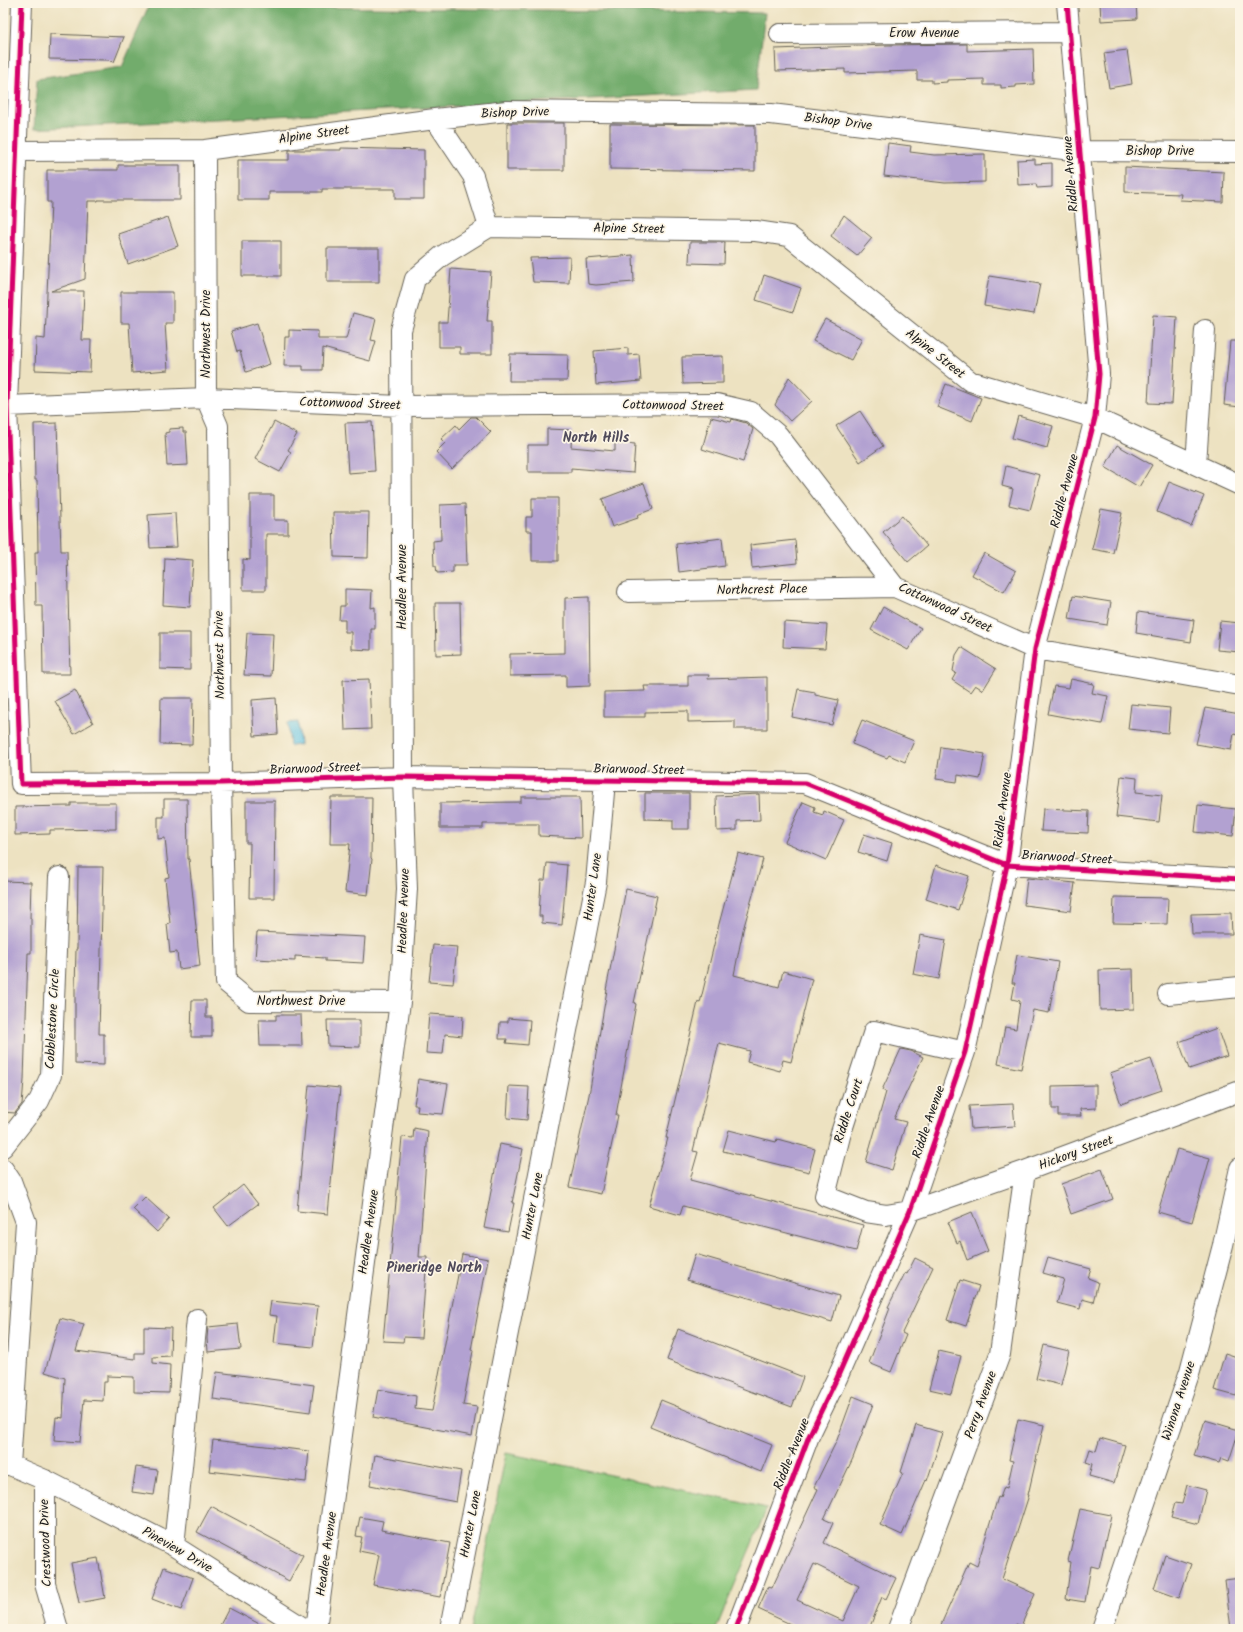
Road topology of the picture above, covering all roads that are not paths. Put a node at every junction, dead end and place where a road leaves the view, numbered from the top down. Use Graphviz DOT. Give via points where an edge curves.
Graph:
graph roads {
  1 [pos="22,3"];
  2 [pos="1067,3"];
  3 [pos="1069,32"];
  4 [pos="780,34"];
  5 [pos="435,119"];
  6 [pos="205,150"];
  7 [pos="17,151"];
  8 [pos="1080,151"];
  9 [pos="1240,152"];
  10 [pos="489,227"];
  11 [pos="1205,330"];
  12 [pos="206,398"];
  13 [pos="7,406"];
  14 [pos="401,406"];
  15 [pos="1095,418"];
  16 [pos="1196,464"];
  17 [pos="1240,485"];
  18 [pos="895,587"];
  19 [pos="628,592"];
  20 [pos="1034,649"];
  21 [pos="1240,685"];
  22 [pos="403,777"];
  23 [pos="605,781"];
  24 [pos="221,783"];
  25 [pos="1007,866"];
  26 [pos="59,877"];
  27 [pos="1240,879"];
  28 [pos="1240,987"];
  29 [pos="1168,994"];
  30 [pos="400,1002"];
  31 [pos="965,1052"];
  32 [pos="1240,1091"];
  33 [pos="3,1147"];
  34 [pos="1240,1168"];
  35 [pos="3,1169"];
  36 [pos="1026,1171"];
  37 [pos="910,1211"];
  38 [pos="1232,1246"];
  39 [pos="197,1319"];
  40 [pos="7,1465"];
  41 [pos="45,1480"];
  42 [pos="174,1546"];
  43 [pos="58,1629"];
  44 [pos="305,1629"];
  45 [pos="316,1629"];
  46 [pos="450,1629"];
  47 [pos="736,1629"];
  48 [pos="898,1629"];
  49 [pos="1102,1629"];
  1 -- 7 [label="street"];
  2 -- 3 [label="street, Riddle Avenue"];
  3 -- 4 [label="street, Erow Avenue"];
  3 -- 8 [label="street, Riddle Avenue"];
  5 -- 6 [label="street, Alpine Street"];
  5 -- 8 [label="street, Bishop Drive" via="507,111 771,114"];
  5 -- 10 [label="street" via="473,176"];
  6 -- 7 [label="street, Alpine Street"];
  6 -- 12 [label="street, Northwest Drive"];
  7 -- 13 [label="street"];
  8 -- 9 [label="street, Bishop Drive"];
  8 -- 15 [label="street, Riddle Avenue" via="1099,374"];
  10 -- 14 [label="street, Headlee Avenue" via="442,256 415,280 401,330"];
  10 -- 15 [label="street, Alpine Street" via="756,231 789,236 970,381"];
  11 -- 16 [label="street"];
  12 -- 13 [label="street, Cottonwood Street"];
  12 -- 14 [label="street, Cottonwood Street"];
  12 -- 24 [label="street, Northwest Drive" via="218,426"];
  13 -- 24 [label="street, Briarwood Street" via="21,784"];
  14 -- 18 [label="street, Cottonwood Street" via="717,404 751,412 778,435"];
  14 -- 22 [label="street, Headlee Avenue"];
  15 -- 16 [label="street, Alpine Street"];
  15 -- 20 [label="street, Riddle Avenue"];
  16 -- 17 [label="street, Alpine Street"];
  18 -- 19 [label="street, Northcrest Place"];
  18 -- 20 [label="street, Cottonwood Street"];
  20 -- 21 [label="street, Cottonwood Street"];
  20 -- 25 [label="street, Riddle Avenue"];
  22 -- 23 [label="street, Briarwood Street"];
  22 -- 24 [label="street, Briarwood Street"];
  22 -- 30 [label="street, Headlee Avenue" via="407,889"];
  23 -- 25 [label="street, Briarwood Street" via="805,783"];
  23 -- 46 [label="street, Hunter Lane" via="596,882"];
  24 -- 30 [label="street, Northwest Drive" via="226,982 249,1001"];
  25 -- 27 [label="street, Briarwood Street"];
  25 -- 31 [label="street, Riddle Avenue"];
  26 -- 33 [label="street, Cobblestone Circle" via="51,1075 39,1101"];
  28 -- 29 [label="street"];
  30 -- 45 [label="street, Headlee Avenue"];
  31 -- 37 [label="street, Riddle Avenue"];
  31 -- 37 [label="street, Riddle Court" via="874,1031 840,1136 825,1196 866,1212 886,1215"];
  32 -- 36 [label="street, Hickory Street"];
  34 -- 38 [label="street, Winona Avenue"];
  35 -- 40 [label="street" via="11,1181 26,1222"];
  36 -- 37 [label="street, Hickory Street"];
  36 -- 48 [label="street, Perry Avenue" via="1000,1354"];
  37 -- 47 [label="street, Riddle Avenue" via="809,1436"];
  38 -- 49 [label="street, Winona Avenue"];
  39 -- 42 [label="street"];
  40 -- 41 [label="street, Pineview Drive"];
  41 -- 42 [label="street, Pineview Drive"];
  41 -- 43 [label="street, Crestwood Drive" via="45,1584"];
  42 -- 44 [label="street, Pineview Drive"];
}
